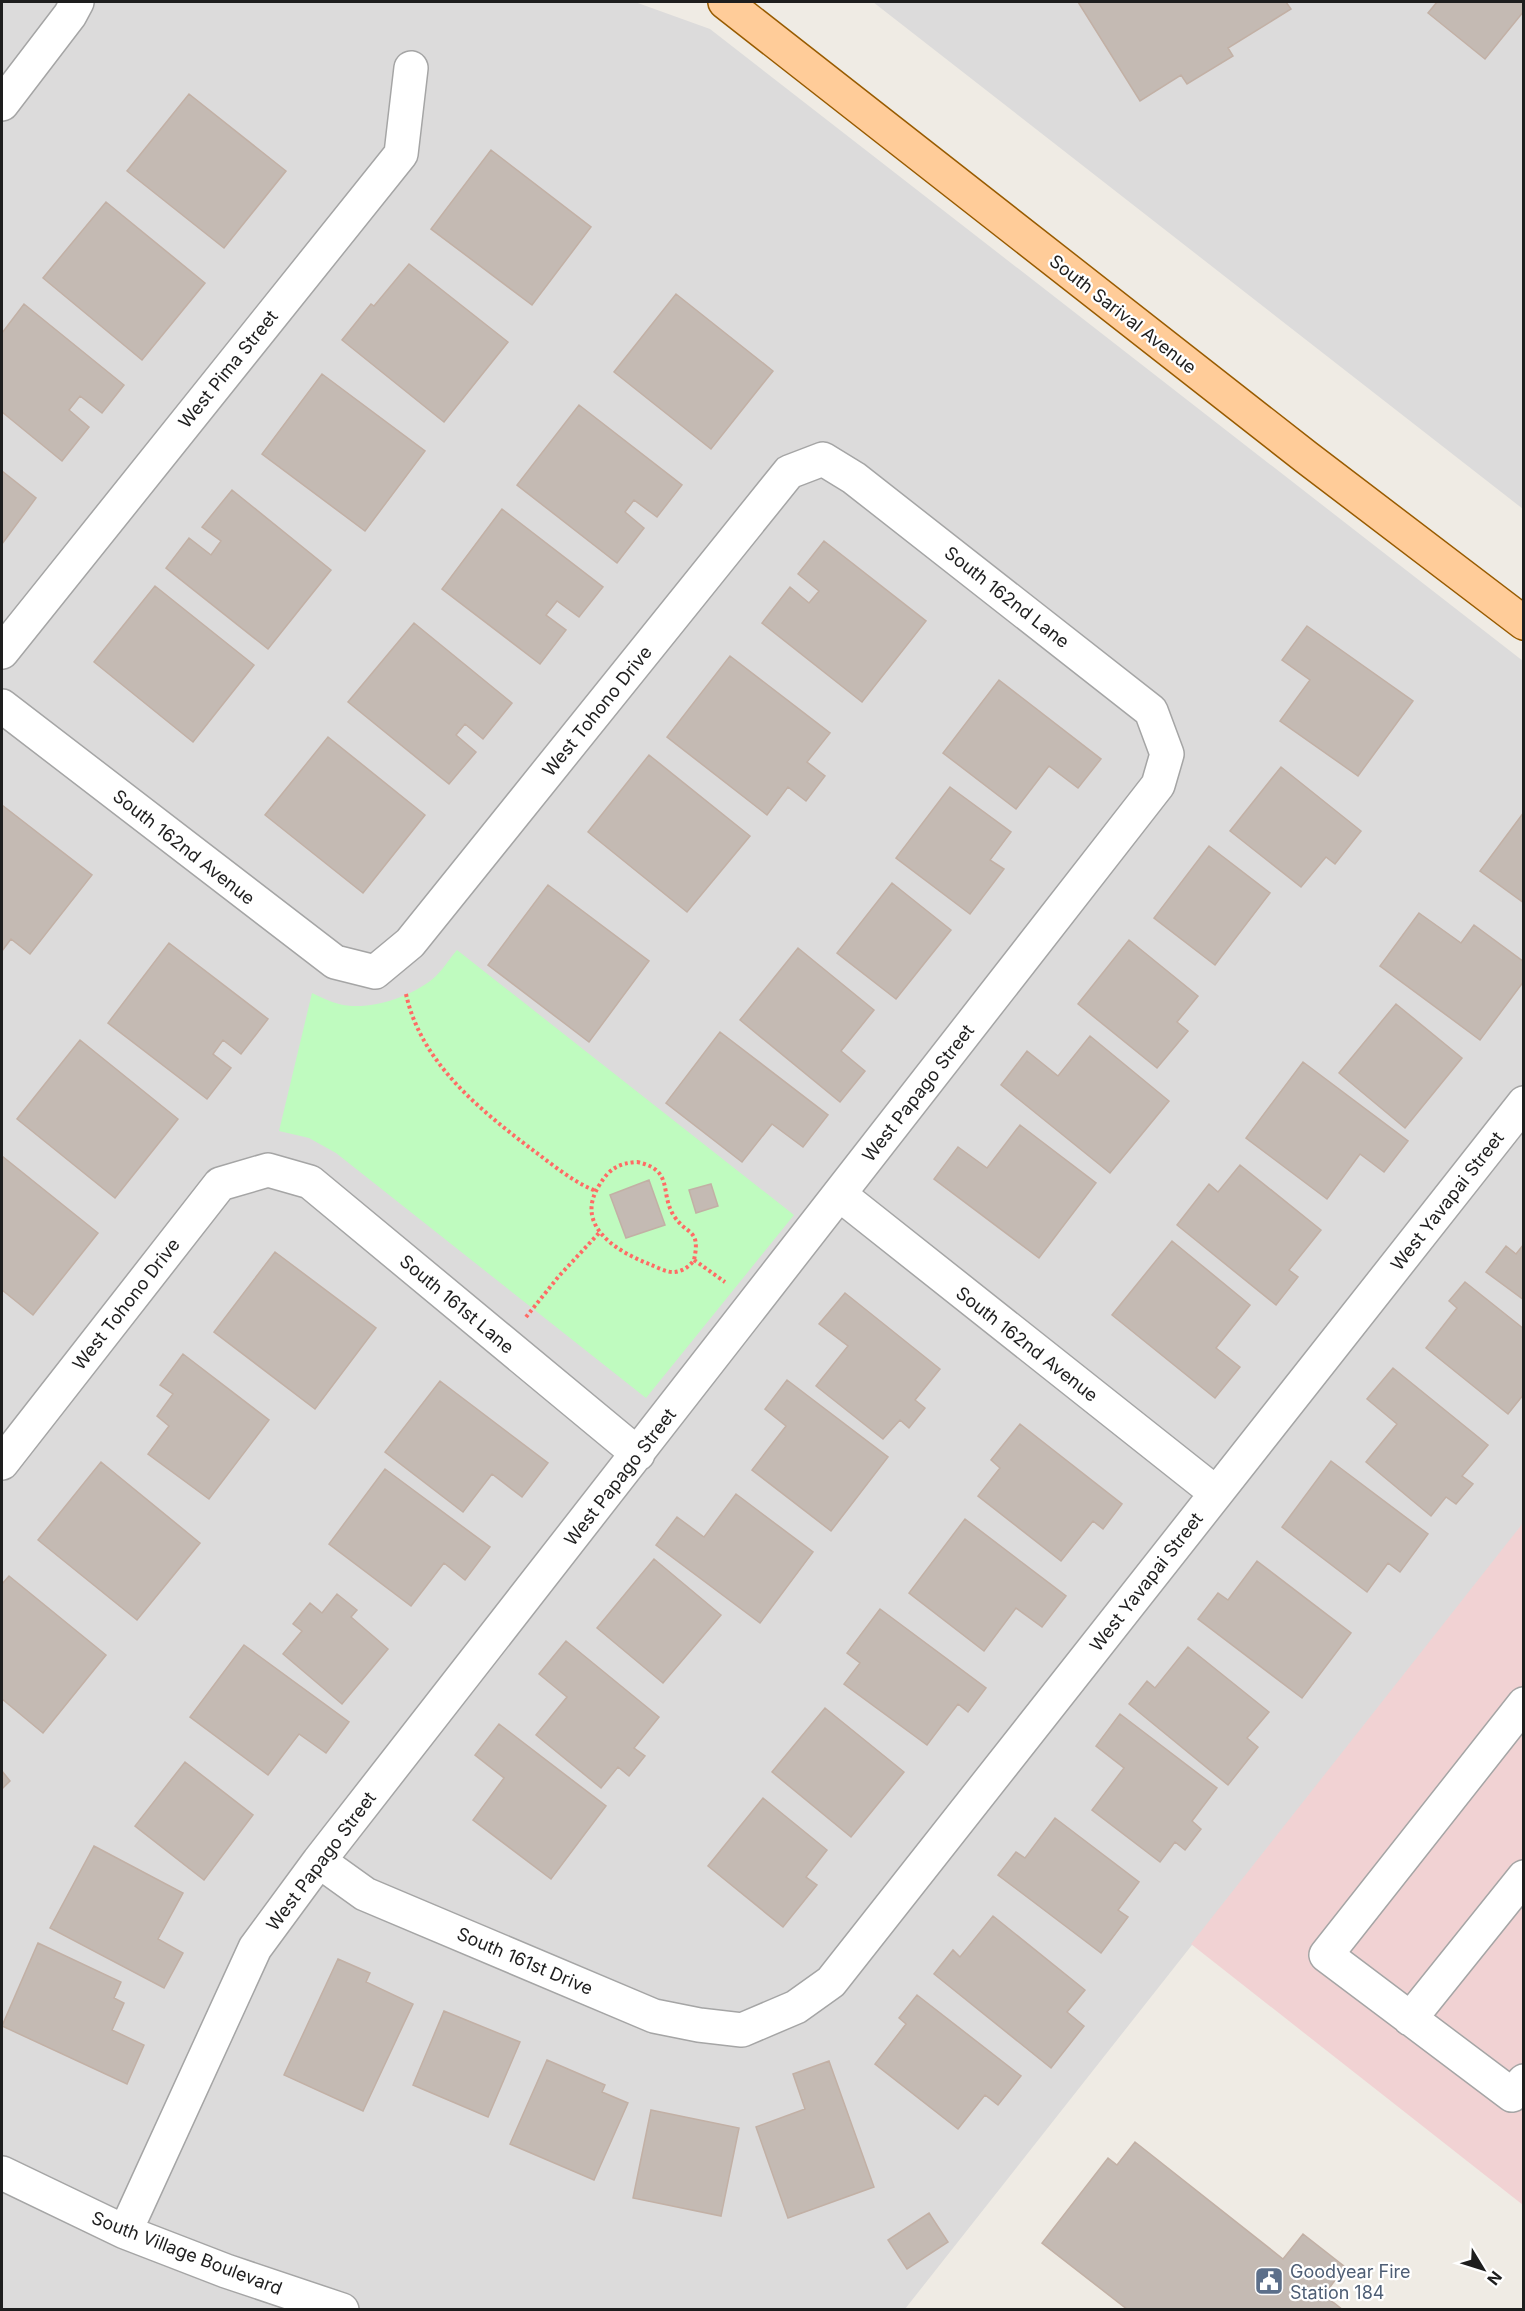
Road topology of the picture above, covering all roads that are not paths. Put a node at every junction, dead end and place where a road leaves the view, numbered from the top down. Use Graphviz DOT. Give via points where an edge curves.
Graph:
graph roads {
  1 [pos="725,2"];
  2 [pos="78,6"];
  3 [pos="411,68"];
  4 [pos="2,104"];
  5 [pos="823,459"];
  6 [pos="1524,623"];
  7 [pos="2,652"];
  8 [pos="2,706"];
  9 [pos="1167,754"];
  10 [pos="375,972"];
  11 [pos="1524,1103"];
  12 [pos="268,1170"];
  13 [pos="838,1194"];
  14 [pos="638,1454"];
  15 [pos="2,1463"];
  16 [pos="1216,1493"];
  17 [pos="1524,1704"];
  18 [pos="319,1861"];
  19 [pos="1524,1877"];
  20 [pos="1410,2019"];
  21 [pos="742,2030"];
  22 [pos="1524,2081"];
  23 [pos="2,2173"];
  24 [pos="125,2232"];
  25 [pos="342,2310"];
  1 -- 6 [label="main road, South Sarival Avenue"];
  2 -- 4 [label="street"];
  3 -- 7 [label="street, West Pima Street" via="401,154"];
  5 -- 9 [label="street, South 162nd Lane" via="854,478 1151,711"];
  5 -- 10 [label="street, West Tohono Drive" via="789,472 410,943"];
  8 -- 10 [label="street, South 162nd Avenue" via="335,962"];
  9 -- 13 [label="street, West Papago Street" via="1158,784"];
  11 -- 16 [label="street, West Yavapai Street"];
  12 -- 14 [label="street, South 161st Lane" via="310,1182"];
  12 -- 15 [label="street, West Tohono Drive" via="220,1184"];
  13 -- 14 [label="street, West Papago Street"];
  13 -- 16 [label="street, South 162nd Avenue"];
  14 -- 18 [label="street, West Papago Street"];
  16 -- 21 [label="street, West Yavapai Street" via="831,1982 796,2007"];
  17 -- 20 [label="street" via="1326,1955"];
  18 -- 21 [label="street, South 161st Drive" via="365,1894 654,2016"];
  18 -- 24 [label="street, West Papago Street" via="255,1948"];
  19 -- 20 [label="street"];
  20 -- 22 [label="street" via="1512,2096"];
  23 -- 24 [label="street, South Village Boulevard"];
  24 -- 25 [label="street, South Village Boulevard"];
}
